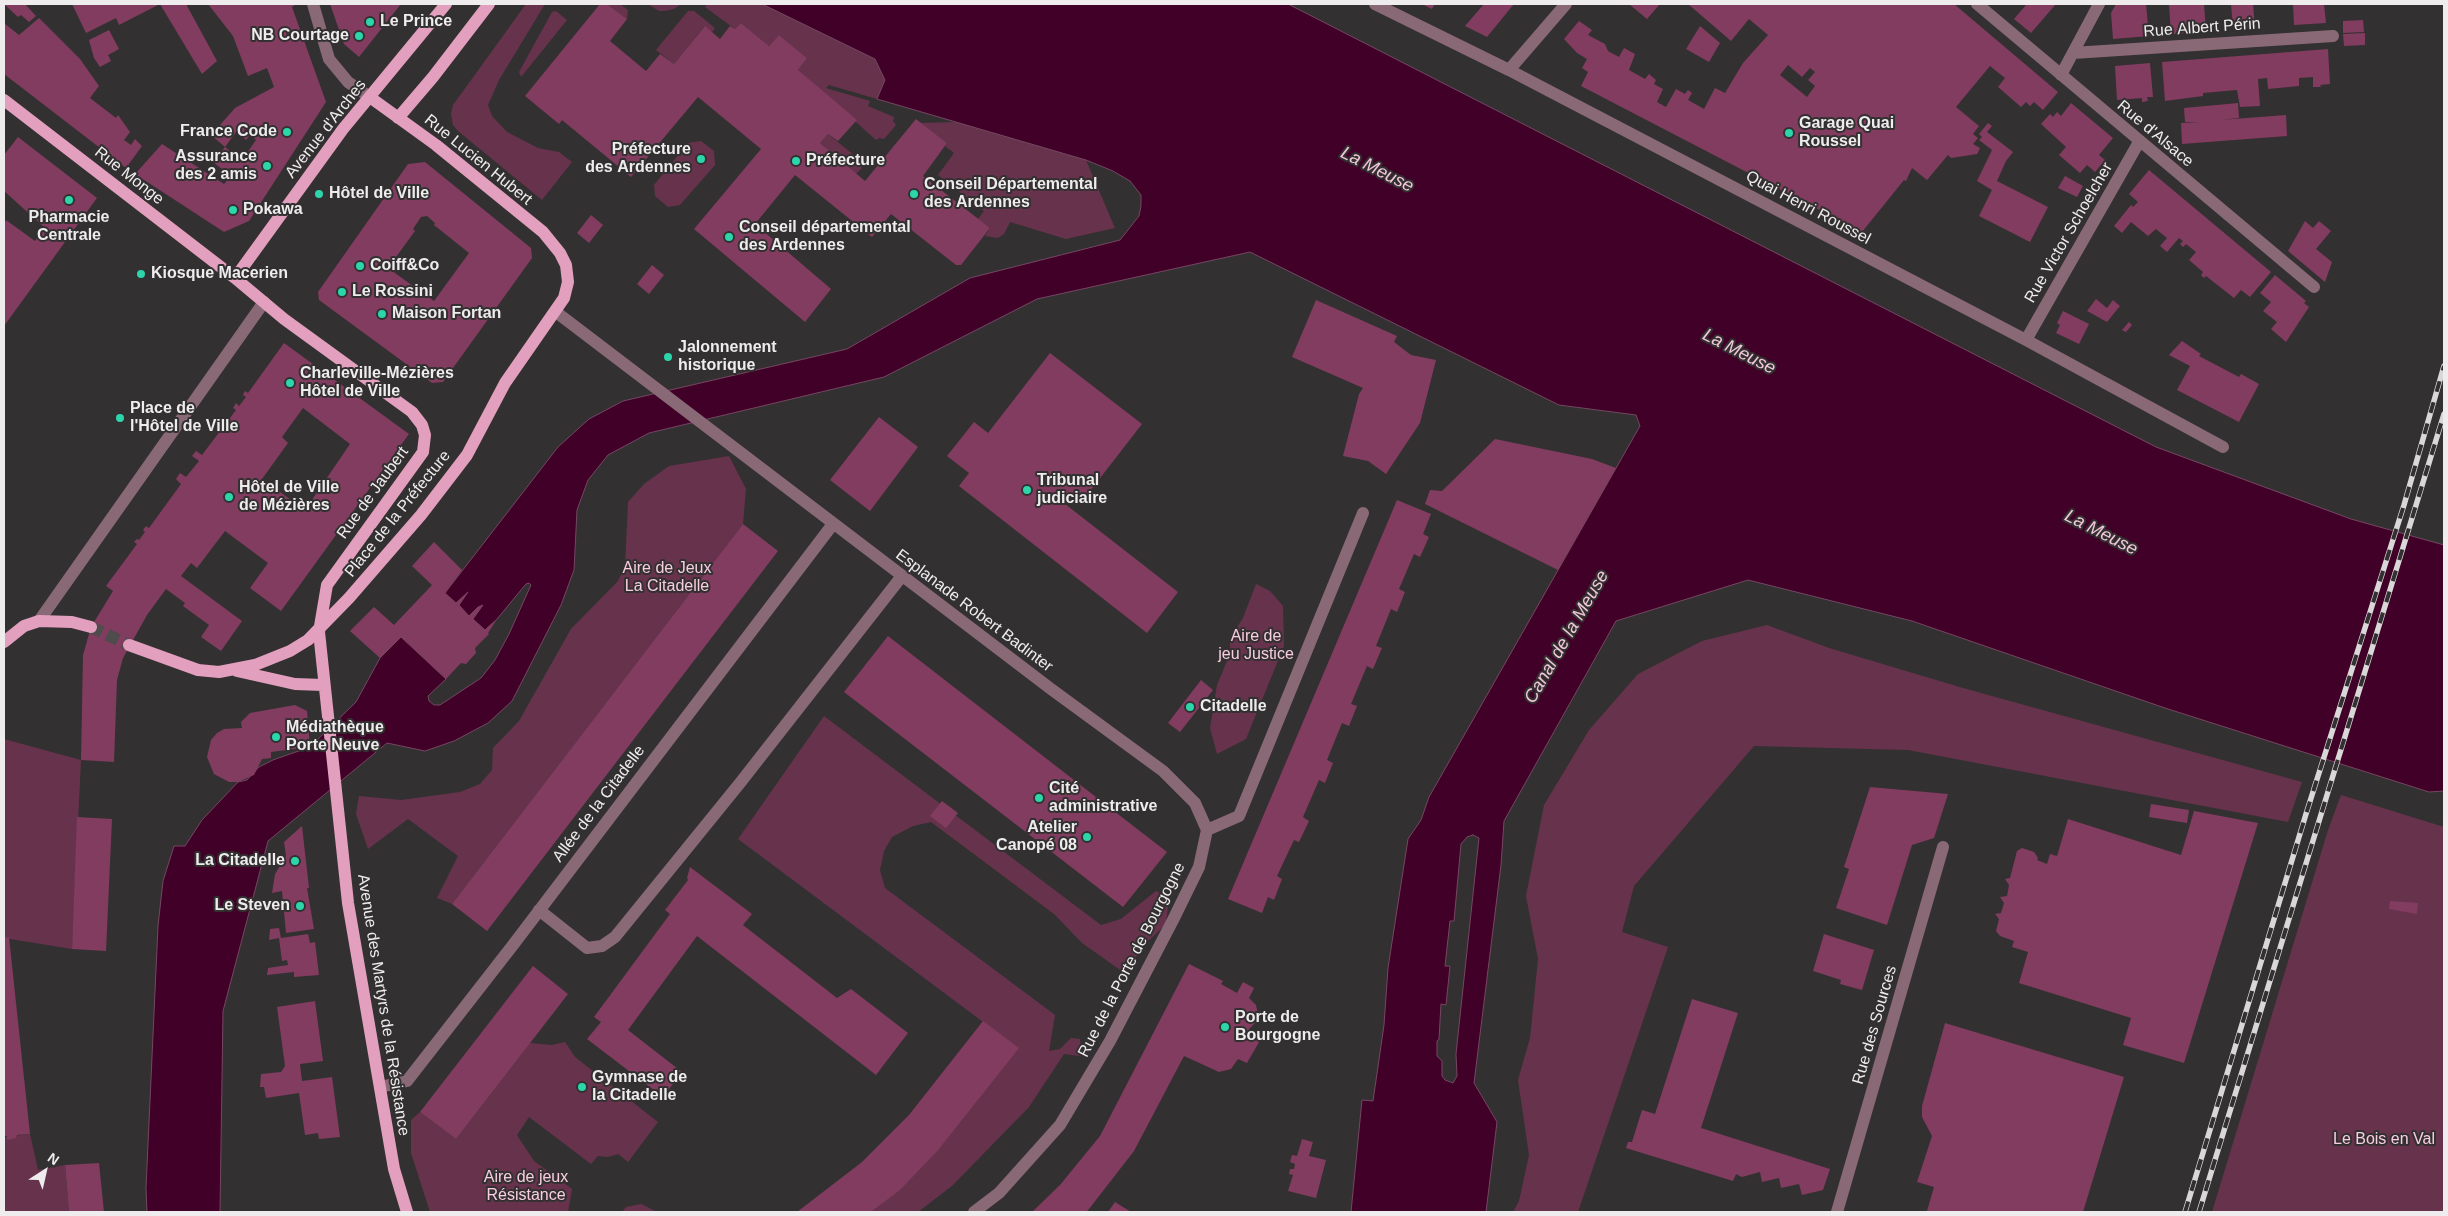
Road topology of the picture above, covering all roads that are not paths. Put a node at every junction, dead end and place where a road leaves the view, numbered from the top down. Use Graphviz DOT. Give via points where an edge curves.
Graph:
graph roads {
  1 [pos="313,4"];
  2 [pos="446,4"];
  3 [pos="489,4"];
  4 [pos="1375,4"];
  5 [pos="1566,4"];
  6 [pos="1977,4"];
  7 [pos="2099,4"];
  8 [pos="2333,36"];
  9 [pos="2073,53"];
  10 [pos="1509,70"];
  11 [pos="2061,75"];
  12 [pos="370,98"];
  13 [pos="4,100"];
  14 [pos="398,118"];
  15 [pos="2139,142"];
  16 [pos="560,253"];
  17 [pos="235,278"];
  18 [pos="2314,286"];
  19 [pos="264,302"];
  20 [pos="556,312"];
  21 [pos="2026,340"];
  22 [pos="2223,447"];
  23 [pos="1363,513"];
  24 [pos="833,524"];
  25 [pos="902,576"];
  26 [pos="39,621"];
  27 [pos="91,627"];
  28 [pos="318,632"];
  29 [pos="4,642"];
  30 [pos="129,646"];
  31 [pos="234,671"];
  32 [pos="323,685"];
  33 [pos="1207,830"];
  34 [pos="1943,847"];
  35 [pos="539,910"];
  36 [pos="380,1087"];
  37 [pos="408,1212"];
  38 [pos="974,1212"];
  39 [pos="1836,1212"];
  1 -- 12 [label="street" via="329,59 348,82"];
  2 -- 12 [label="main road, Avenue d'Arches"];
  3 -- 14 [label="main road"];
  4 -- 10 [label="street, Quai Henri Roussel"];
  5 -- 10 [label="street"];
  6 -- 11 [label="street, Rue d'Alsace"];
  7 -- 9 [label="street"];
  8 -- 9 [label="street, Rue Albert Périn"];
  9 -- 11 [label="street"];
  10 -- 21 [label="street, Quai Henri Roussel"];
  11 -- 15 [label="street, Rue d'Alsace"];
  12 -- 14 [label="main road, Rue Lucien Hubert"];
  12 -- 17 [label="main road, Avenue d'Arches" via="343,129"];
  13 -- 17 [label="main road, Rue Monge"];
  14 -- 16 [label="main road, Rue Lucien Hubert" via="543,232"];
  15 -- 18 [label="street, Rue d'Alsace"];
  15 -- 21 [label="street, Rue Victor Schoelcher"];
  16 -- 20 [label="main road, Place de la Préfecture" via="566,265 568,282"];
  17 -- 19 [label="main road, Rue de Jaubert"];
  19 -- 26 [label="street"];
  19 -- 28 [label="main road, Rue de Jaubert" via="412,412 426,435 423,452 327,585"];
  20 -- 24 [label="street, Esplanade Robert Badinter"];
  20 -- 28 [label="main road, Place de la Préfecture" via="505,383 468,455 421,516"];
  21 -- 22 [label="street, Quai Henri Roussel"];
  23 -- 33 [label="street" via="1239,816"];
  24 -- 25 [label="street, Esplanade Robert Badinter"];
  24 -- 35 [label="street, Allée de la Citadelle"];
  25 -- 33 [label="street, Esplanade Robert Badinter" via="1163,772 1195,803"];
  25 -- 35 [label="street" via="615,937 602,946 586,948"];
  26 -- 27 [label="main road" via="54,620"];
  26 -- 29 [label="main road" via="24,626"];
  28 -- 31 [label="main road, Place de la Préfecture" via="281,655"];
  28 -- 32 [label="main road"];
  30 -- 31 [label="main road, Place de la Préfecture" via="198,670"];
  31 -- 32 [label="main road, Place de la Préfecture" via="295,684"];
  32 -- 36 [label="main road, Avenue des Martyrs de la Résistance" via="348,903"];
  33 -- 38 [label="street, Rue de la Porte de Bourgogne" via="1199,867 1173,920 1110,1041 1060,1125 999,1193"];
  34 -- 39 [label="street, Rue des Sources"];
  35 -- 36 [label="street, Allée de la Citadelle" via="407,1081"];
  36 -- 37 [label="main road, Avenue des Martyrs de la Résistance" via="394,1169"];
}
